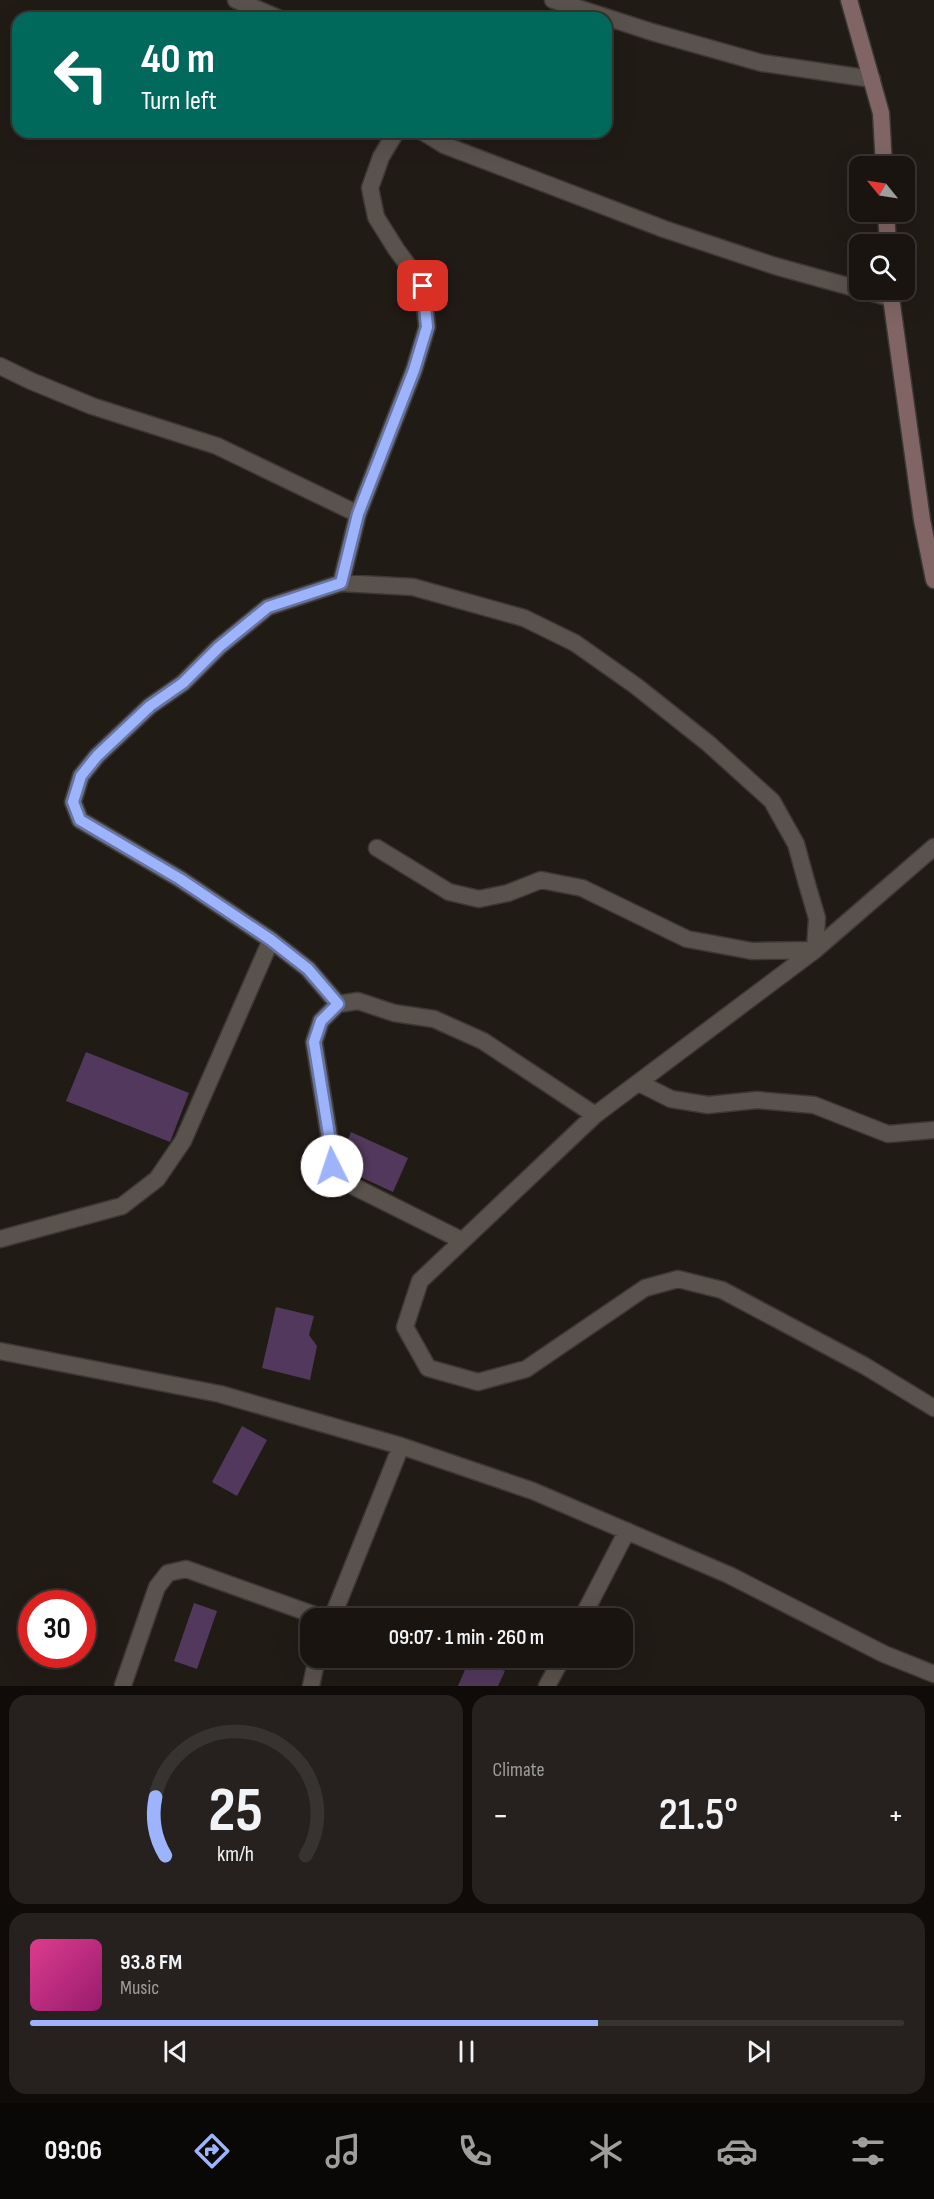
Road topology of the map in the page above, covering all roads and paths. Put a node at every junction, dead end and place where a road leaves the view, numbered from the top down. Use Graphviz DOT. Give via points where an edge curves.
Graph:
graph roads {
  1 [pos="236,0"];
  2 [pos="553,0"];
  3 [pos="849,0"];
  4 [pos="264,12"];
  5 [pos="590,12"];
  6 [pos="612,19"];
  7 [pos="872,79"];
  8 [pos="392,138"];
  9 [pos="433,138"];
  10 [pos="884,156"];
  11 [pos="849,284"];
  12 [pos="891,300"];
  13 [pos="0,366"];
  14 [pos="358,514"];
  15 [pos="934,580"];
  16 [pos="341,583"];
  17 [pos="934,847"];
  18 [pos="377,848"];
  19 [pos="271,940"];
  20 [pos="815,950"];
  21 [pos="338,1004"];
  22 [pos="639,1083"];
  23 [pos="595,1115"];
  24 [pos="934,1130"];
  25 [pos="0,1239"];
  26 [pos="461,1240"];
  27 [pos="0,1351"];
  28 [pos="934,1408"];
  29 [pos="401,1446"];
  30 [pos="627,1531"];
  31 [pos="336,1608"];
  32 [pos="587,1608"];
  33 [pos="300,1610"];
  34 [pos="315,1668"];
  35 [pos="557,1668"];
  36 [pos="934,1674"];
  37 [pos="123,1685"];
  38 [pos="311,1686"];
  39 [pos="547,1686"];
  1 -- 4 [label="street"];
  2 -- 5 [label="street"];
  3 -- 7 [label="main road"];
  6 -- 7 [label="street" via="762,63"];
  7 -- 10 [label="main road" via="882,112"];
  8 -- 14 [label="street" via="370,188 376,217 423,286 427,327"];
  9 -- 11 [label="street" via="663,229 775,267"];
  12 -- 15 [label="main road"];
  13 -- 14 [label="street" via="92,406 217,446"];
  14 -- 16 [label="street"];
  16 -- 19 [label="street" via="268,607 219,647 97,756 81,776 73,802 80,820 180,879"];
  16 -- 20 [label="street" via="413,587 524,618 575,643 636,686 772,801 796,844 802,864 817,918"];
  17 -- 20 [label="street"];
  18 -- 20 [label="street" via="450,892 479,899 541,880 582,888 687,939 752,951"];
  19 -- 21 [label="street" via="308,969"];
  19 -- 25 [label="street" via="183,1141 157,1179 122,1206"];
  20 -- 22 [label="street"];
  21 -- 23 [label="street" via="358,1001 394,1013 434,1019 483,1041"];
  21 -- 26 [label="street" via="321,1021 314,1042 332,1166 349,1184"];
  22 -- 23 [label="street"];
  22 -- 24 [label="street" via="671,1099 708,1105 757,1100 814,1105 888,1134"];
  23 -- 26 [label="street"];
  26 -- 28 [label="street" via="420,1281 405,1326 428,1368 478,1382 526,1369 645,1288 678,1278 722,1290 865,1365"];
  27 -- 29 [label="street" via="220,1394"];
  29 -- 30 [label="street" via="533,1491"];
  29 -- 31 [label="street"];
  30 -- 32 [label="street"];
  30 -- 36 [label="street" via="729,1575 884,1654"];
  33 -- 37 [label="street" via="186,1569 168,1573 157,1587"];
  34 -- 38 [label="street"];
  35 -- 39 [label="street"];
}
